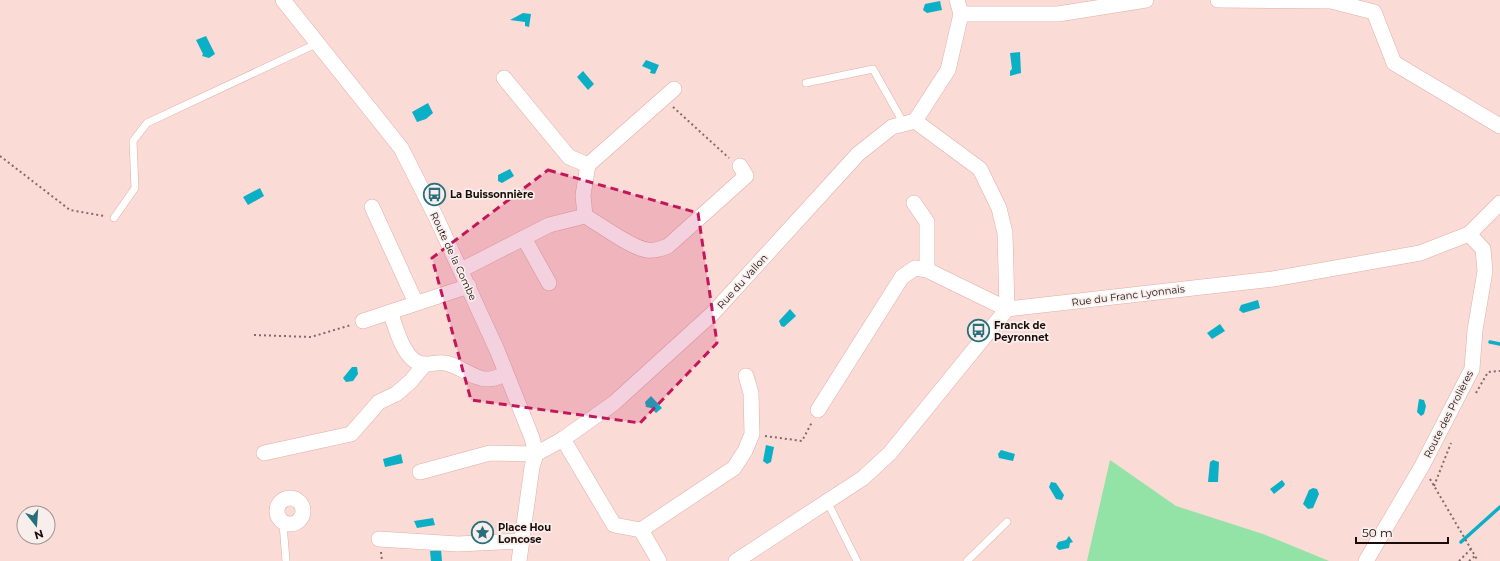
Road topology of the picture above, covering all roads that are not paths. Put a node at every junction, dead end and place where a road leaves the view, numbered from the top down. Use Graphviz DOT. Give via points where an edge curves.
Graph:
graph roads {
  1 [pos="283,0"];
  2 [pos="1146,0"];
  3 [pos="1218,0"];
  4 [pos="1331,0"];
  5 [pos="959,7"];
  6 [pos="319,43"];
  7 [pos="504,78"];
  8 [pos="806,83"];
  9 [pos="669,94"];
  10 [pos="910,122"];
  11 [pos="1500,126"];
  12 [pos="588,165"];
  13 [pos="740,166"];
  14 [pos="1500,202"];
  15 [pos="914,203"];
  16 [pos="372,207"];
  17 [pos="586,216"];
  18 [pos="114,218"];
  19 [pos="1469,234"];
  20 [pos="524,238"];
  21 [pos="461,270"];
  22 [pos="927,270"];
  23 [pos="549,283"];
  24 [pos="468,286"];
  25 [pos="416,303"];
  26 [pos="1006,309"];
  27 [pos="390,312"];
  28 [pos="363,321"];
  29 [pos="424,365"];
  30 [pos="506,374"];
  31 [pos="746,376"];
  32 [pos="818,410"];
  33 [pos="563,439"];
  34 [pos="264,453"];
  35 [pos="536,454"];
  36 [pos="420,472"];
  37 [pos="827,501"];
  38 [pos="1007,522"];
  39 [pos="283,524"];
  40 [pos="641,530"];
  41 [pos="379,539"];
  42 [pos="522,541"];
  43 [pos="286,561"];
  44 [pos="519,561"];
  45 [pos="659,561"];
  46 [pos="736,561"];
  47 [pos="857,561"];
  48 [pos="967,561"];
  49 [pos="1366,561"];
  1 -- 6 [label="street, Route de la Combe"];
  2 -- 5 [label="street" via="1058,14"];
  3 -- 4 [label="street"];
  4 -- 11 [label="street" via="1374,12 1394,62"];
  5 -- 10 [label="street" via="948,70"];
  6 -- 18 [label="lane" via="147,123 133,141 135,188"];
  6 -- 21 [label="street, Route de la Combe" via="401,148"];
  7 -- 12 [label="street" via="570,157"];
  8 -- 10 [label="lane" via="873,69"];
  9 -- 12 [label="street"];
  10 -- 26 [label="street" via="980,169 996,202 1005,233"];
  10 -- 33 [label="street, Rue du Vallon" via="892,127 858,154 713,313 614,403"];
  12 -- 17 [label="street" via="583,195"];
  13 -- 17 [label="street" via="746,176 668,246 654,251 633,246"];
  14 -- 19 [label="street"];
  15 -- 22 [label="street" via="927,222"];
  16 -- 25 [label="street"];
  17 -- 20 [label="street" via="549,225"];
  19 -- 26 [label="street, Rue du Franc Lyonnais" via="1420,253 1274,279"];
  19 -- 49 [label="street, Route des Prolières" via="1483,248 1485,271 1475,330 1472,369 1426,460"];
  20 -- 21 [label="street"];
  20 -- 23 [label="street"];
  21 -- 24 [label="street, Route de la Combe"];
  22 -- 26 [label="street"];
  22 -- 32 [label="street" via="915,268 902,277"];
  24 -- 25 [label="street"];
  24 -- 30 [label="street, Route de la Combe"];
  25 -- 27 [label="street"];
  26 -- 37 [label="street" via="890,453 862,478"];
  27 -- 28 [label="street"];
  27 -- 29 [label="street" via="408,354 415,362"];
  29 -- 30 [label="street" via="444,362 470,372 478,378 488,379"];
  29 -- 34 [label="street" via="396,394 378,402 351,434"];
  30 -- 35 [label="street, Route de la Combe"];
  31 -- 40 [label="street" via="751,393 752,434 734,468"];
  33 -- 35 [label="street, Rue du Vallon"];
  33 -- 40 [label="street" via="614,525"];
  35 -- 36 [label="street" via="490,453"];
  35 -- 42 [label="street"];
  37 -- 46 [label="street"];
  37 -- 47 [label="lane"];
  38 -- 48 [label="lane"];
  39 -- 43 [label="lane"];
  40 -- 45 [label="street"];
  41 -- 42 [label="street" via="458,544"];
  42 -- 44 [label="street"];
}
